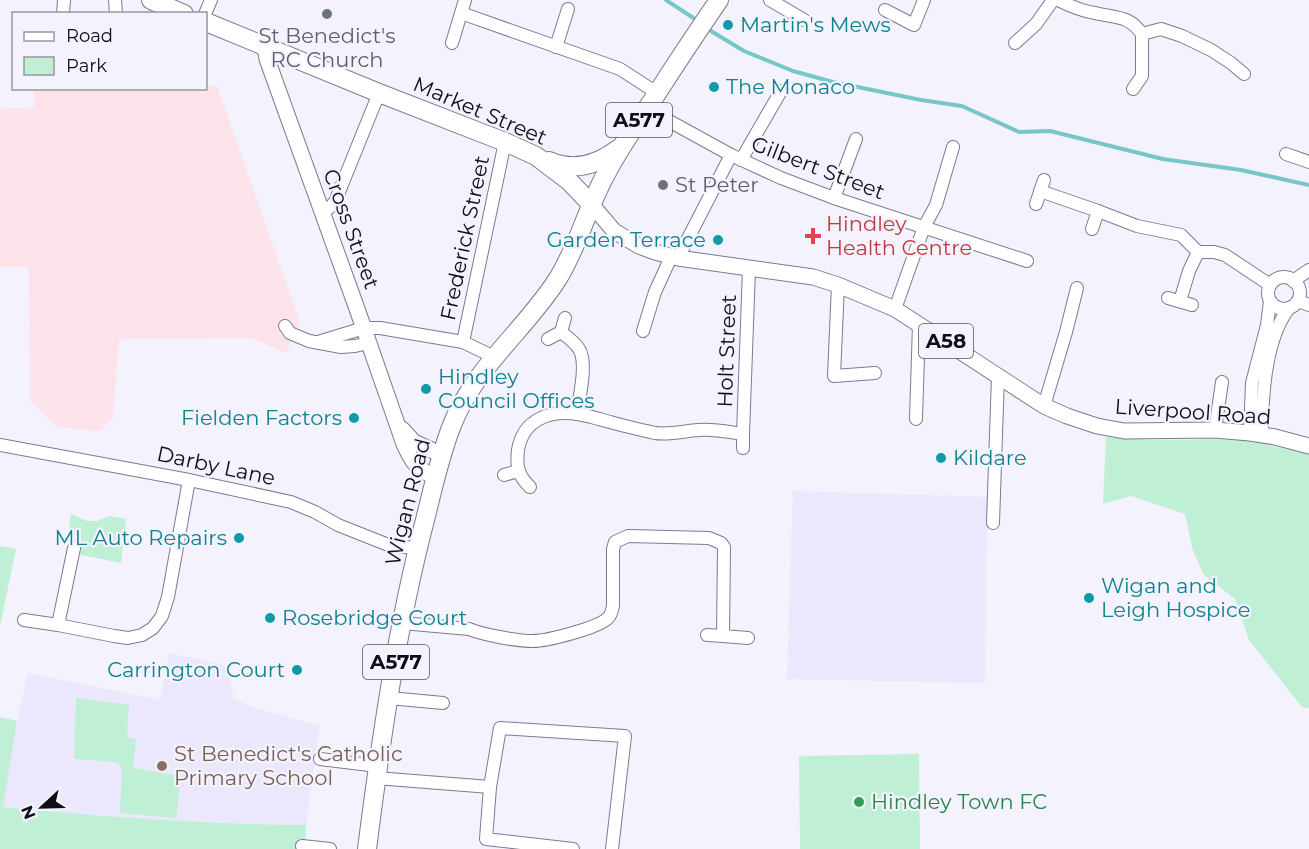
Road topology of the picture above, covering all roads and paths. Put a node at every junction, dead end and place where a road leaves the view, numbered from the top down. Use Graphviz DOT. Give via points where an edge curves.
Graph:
graph roads {
  1 [pos="151,0"];
  2 [pos="465,0"];
  3 [pos="770,0"];
  4 [pos="924,0"];
  5 [pos="1055,0"];
  6 [pos="714,7"];
  7 [pos="568,9"];
  8 [pos="885,10"];
  9 [pos="179,12"];
  10 [pos="461,13"];
  11 [pos="804,20"];
  12 [pos="207,22"];
  13 [pos="1142,34"];
  14 [pos="452,43"];
  15 [pos="1015,43"];
  16 [pos="265,47"];
  17 [pos="556,47"];
  18 [pos="1244,74"];
  19 [pos="1133,89"];
  20 [pos="781,91"];
  21 [pos="379,93"];
  22 [pos="657,93"];
  23 [pos="660,116"];
  24 [pos="856,139"];
  25 [pos="505,142"];
  26 [pos="621,147"];
  27 [pos="953,147"];
  28 [pos="1287,154"];
  29 [pos="536,156"];
  30 [pos="736,157"];
  31 [pos="1309,162"];
  32 [pos="1040,192"];
  33 [pos="834,198"];
  34 [pos="592,205"];
  35 [pos="1098,211"];
  36 [pos="322,212"];
  37 [pos="924,227"];
  38 [pos="1092,229"];
  39 [pos="1198,252"];
  40 [pos="675,258"];
  41 [pos="1027,261"];
  42 [pos="749,269"];
  43 [pos="1309,270"];
  44 [pos="1293,281"];
  45 [pos="838,285"];
  46 [pos="1270,285"];
  47 [pos="1077,288"];
  48 [pos="1180,301"];
  49 [pos="1270,301"];
  50 [pos="1298,305"];
  51 [pos="895,309"];
  52 [pos="565,318"];
  53 [pos="919,324"];
  54 [pos="285,326"];
  55 [pos="364,328"];
  56 [pos="643,331"];
  57 [pos="561,332"];
  58 [pos="548,339"];
  59 [pos="318,342"];
  60 [pos="463,342"];
  61 [pos="369,343"];
  62 [pos="494,357"];
  63 [pos="875,373"];
  64 [pos="998,376"];
  65 [pos="1222,382"];
  66 [pos="1044,406"];
  67 [pos="577,414"];
  68 [pos="916,419"];
  69 [pos="398,424"];
  70 [pos="1215,430"];
  71 [pos="743,434"];
  72 [pos="1256,434"];
  73 [pos="0,445"];
  74 [pos="1309,446"];
  75 [pos="743,448"];
  76 [pos="442,455"];
  77 [pos="518,471"];
  78 [pos="504,475"];
  79 [pos="436,477"];
  80 [pos="189,480"];
  81 [pos="530,487"];
  82 [pos="993,523"];
  83 [pos="74,548"];
  84 [pos="418,548"];
  85 [pos="402,622"];
  86 [pos="58,625"];
  87 [pos="27,634"];
  88 [pos="707,635"];
  89 [pos="723,636"];
  90 [pos="748,638"];
  91 [pos="389,699"];
  92 [pos="443,703"];
  93 [pos="320,759"];
  94 [pos="377,772"];
  95 [pos="490,788"];
  96 [pos="302,846"];
  97 [pos="330,849"];
  98 [pos="368,849"];
  99 [pos="573,849"];
  100 [pos="612,849"];
  1 -- 9 [label="highway"];
  2 -- 10 [label="street"];
  3 -- 11 [label="street"];
  4 -- 8 [label="street" via="914,25"];
  5 -- 13 [label="street" via="1095,14 1122,17 1135,24"];
  5 -- 15 [label="street"];
  6 -- 22 [label="highway, A577"];
  7 -- 17 [label="street"];
  10 -- 14 [label="street"];
  10 -- 17 [label="street"];
  12 -- 16 [label="highway, Market Street / A58"];
  13 -- 18 [label="street" via="1161,29 1182,36 1211,50"];
  13 -- 19 [label="street" via="1142,76"];
  16 -- 21 [label="highway, Market Street / A58"];
  16 -- 36 [label="main road, Cross Street"];
  17 -- 22 [label="street" via="620,69"];
  20 -- 30 [label="street"];
  21 -- 25 [label="highway, Market Street / A58"];
  21 -- 36 [label="street" via="335,202"];
  22 -- 26 [label="highway, A577"];
  23 -- 30 [label="street, Gilbert Street"];
  24 -- 33 [label="street"];
  25 -- 29 [label="highway, Market Street / A58"];
  25 -- 60 [label="street, Frederick Street"];
  26 -- 29 [label="highway" via="608,157 582,166 557,165"];
  26 -- 34 [label="highway, A577"];
  27 -- 37 [label="street" via="936,205"];
  28 -- 31 [label="street"];
  29 -- 34 [label="highway, Market Street / A58"];
  30 -- 33 [label="street, Gilbert Street"];
  30 -- 40 [label="street"];
  32 -- 35 [label="street"];
  33 -- 37 [label="street, Gilbert Street"];
  34 -- 40 [label="main road, Liverpool Road / A58" via="614,231 639,246"];
  34 -- 62 [label="highway, Wigan Road / A577" via="555,283"];
  35 -- 38 [label="street"];
  35 -- 39 [label="street" via="1137,226 1181,235"];
  36 -- 55 [label="main road, Cross Street"];
  37 -- 41 [label="street, Gilbert Street"];
  37 -- 51 [label="street"];
  39 -- 46 [label="street" via="1225,255"];
  39 -- 48 [label="street"];
  40 -- 42 [label="main road, Liverpool Road / A58"];
  40 -- 56 [label="street" via="656,292"];
  42 -- 45 [label="main road, Liverpool Road / A58" via="813,277"];
  42 -- 71 [label="street, Holt Street"];
  43 -- 44 [label="street"];
  44 -- 46 [label="street" via="1283,278"];
  44 -- 50 [label="street" via="1299,292"];
  45 -- 51 [label="main road, Liverpool Road / A58"];
  45 -- 63 [label="street" via="834,376"];
  46 -- 49 [label="street"];
  47 -- 66 [label="street"];
  49 -- 50 [label="street" via="1280,309"];
  49 -- 72 [label="street" via="1252,382"];
  50 -- 72 [label="street" via="1278,324"];
  51 -- 53 [label="main road, Liverpool Road / A58"];
  52 -- 57 [label="street"];
  53 -- 64 [label="main road, Liverpool Road / A58"];
  53 -- 68 [label="street"];
  54 -- 59 [label="street" via="300,338"];
  55 -- 59 [label="street"];
  55 -- 60 [label="street"];
  55 -- 61 [label="main road, Cross Street"];
  57 -- 58 [label="street"];
  57 -- 67 [label="street" via="582,355"];
  59 -- 61 [label="street" via="345,347"];
  60 -- 62 [label="street"];
  61 -- 69 [label="main road, Cross Street"];
  62 -- 76 [label="highway, Wigan Road / A577" via="458,410"];
  64 -- 66 [label="main road, Liverpool Road / A58"];
  64 -- 82 [label="street"];
  65 -- 70 [label="street"];
  66 -- 70 [label="main road, Liverpool Road / A58" via="1097,426 1124,430"];
  67 -- 71 [label="street, Holt Street" via="667,435 697,430"];
  67 -- 77 [label="street, Holt Street" via="545,416 530,425 518,451"];
  69 -- 76 [label="main road, Cross Street" via="414,442"];
  69 -- 79 [label="main road, Cross Street" via="413,462"];
  70 -- 72 [label="main road, Liverpool Road / A58"];
  71 -- 75 [label="street, Holt Street"];
  72 -- 74 [label="main road, Liverpool Road / A58"];
  73 -- 80 [label="street, Darby Lane"];
  76 -- 79 [label="highway, Wigan Road / A577"];
  77 -- 78 [label="street"];
  77 -- 81 [label="street"];
  79 -- 84 [label="highway, Wigan Road / A577"];
  80 -- 84 [label="street, Darby Lane" via="291,502 391,546"];
  80 -- 86 [label="street" via="168,597 153,628 128,638"];
  83 -- 86 [label="street"];
  84 -- 85 [label="highway, Wigan Road / A577"];
  85 -- 89 [label="street" via="531,641 576,631 602,622 611,614 615,542 628,536 709,538 724,547"];
  85 -- 91 [label="highway, Wigan Road / A577"];
  86 -- 87 [label="street" via="27,621"];
  88 -- 89 [label="street"];
  89 -- 90 [label="street"];
  91 -- 92 [label="street"];
  91 -- 94 [label="highway, Wigan Road / A577"];
  93 -- 94 [label="street"];
  94 -- 95 [label="street"];
  94 -- 98 [label="highway, Wigan Road / A577"];
  95 -- 99 [label="street" via="486,839"];
  95 -- 100 [label="street" via="500,728 625,736"];
  96 -- 97 [label="street"];
}
